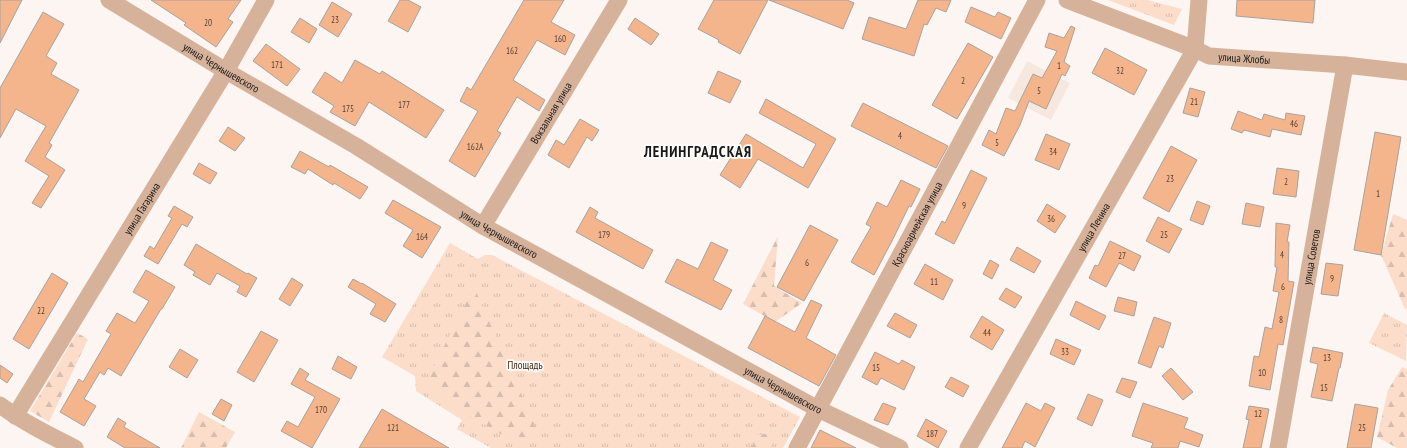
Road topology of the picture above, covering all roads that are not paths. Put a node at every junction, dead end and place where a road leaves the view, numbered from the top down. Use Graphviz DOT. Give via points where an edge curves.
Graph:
graph roads {
  1 [pos="110,0"];
  2 [pos="266,0"];
  3 [pos="619,0"];
  4 [pos="1037,0"];
  5 [pos="1067,0"];
  6 [pos="1199,0"];
  7 [pos="1195,49"];
  8 [pos="1345,65"];
  9 [pos="226,71"];
  10 [pos="1407,72"];
  11 [pos="483,226"];
  12 [pos="0,405"];
  13 [pos="818,409"];
  14 [pos="15,416"];
  15 [pos="75,448"];
  16 [pos="797,448"];
  17 [pos="900,448"];
  18 [pos="968,448"];
  19 [pos="1278,448"];
  1 -- 9 [label="street, улица Чернышевского"];
  2 -- 9 [label="street, улица Гагарина"];
  3 -- 11 [label="street, Вокзальная улица"];
  4 -- 13 [label="street, Красноармейская улица"];
  5 -- 7 [label="street, улица Жлобы"];
  6 -- 7 [label="street, улица Ленина"];
  7 -- 8 [label="street, улица Жлобы" via="1209,56"];
  7 -- 18 [label="street, улица Ленина"];
  8 -- 10 [label="street, улица Жлобы"];
  8 -- 19 [label="street, улица Советов"];
  9 -- 11 [label="street, улица Чернышевского" via="356,146"];
  9 -- 14 [label="street, улица Гагарина"];
  11 -- 13 [label="street, улица Чернышевского"];
  12 -- 14 [label="street"];
  13 -- 16 [label="street, Красноармейская улица"];
  13 -- 17 [label="street, улица Чернышевского"];
  14 -- 15 [label="street"];
}
